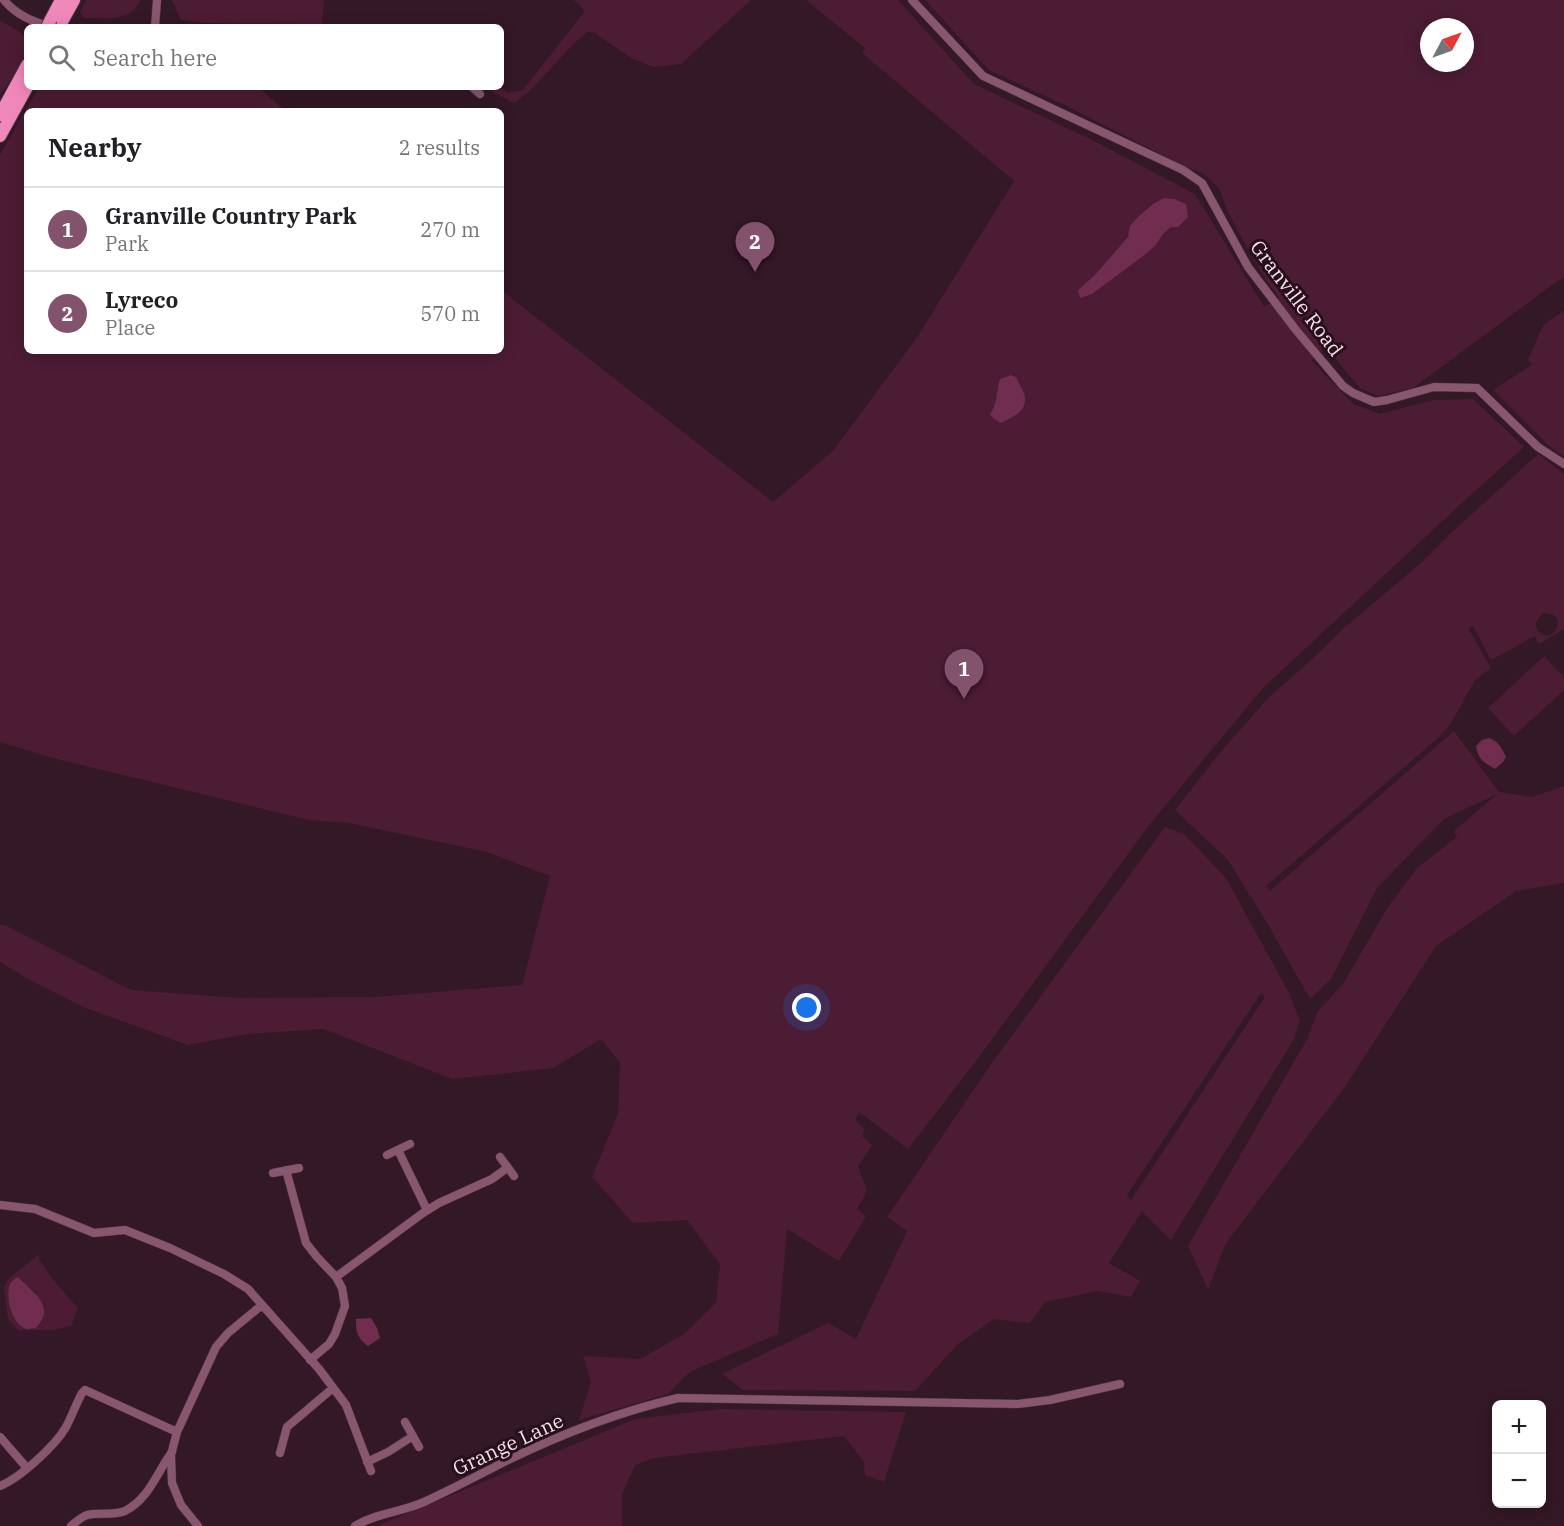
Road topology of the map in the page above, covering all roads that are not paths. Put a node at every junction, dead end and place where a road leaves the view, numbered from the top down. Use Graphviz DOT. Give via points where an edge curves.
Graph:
graph roads {
  1 [pos="4,0"];
  2 [pos="61,0"];
  3 [pos="74,0"];
  4 [pos="156,0"];
  5 [pos="912,0"];
  6 [pos="47,24"];
  7 [pos="54,24"];
  8 [pos="55,24"];
  9 [pos="155,24"];
  10 [pos="24,71"];
  11 [pos="25,90"];
  12 [pos="475,90"];
  13 [pos="480,94"];
  14 [pos="0,115"];
  15 [pos="0,136"];
  16 [pos="1564,464"];
  17 [pos="410,1144"];
  18 [pos="398,1150"];
  19 [pos="387,1155"];
  20 [pos="500,1157"];
  21 [pos="299,1168"];
  22 [pos="507,1168"];
  23 [pos="286,1170"];
  24 [pos="273,1173"];
  25 [pos="514,1176"];
  26 [pos="0,1205"];
  27 [pos="427,1210"];
  28 [pos="336,1276"];
  29 [pos="262,1305"];
  30 [pos="310,1360"];
  31 [pos="1120,1384"];
  32 [pos="333,1388"];
  33 [pos="405,1422"];
  34 [pos="177,1432"];
  35 [pos="413,1436"];
  36 [pos="0,1437"];
  37 [pos="419,1447"];
  38 [pos="172,1452"];
  39 [pos="280,1453"];
  40 [pos="367,1462"];
  41 [pos="29,1466"];
  42 [pos="371,1471"];
  43 [pos="0,1486"];
  44 [pos="75,1523"];
  45 [pos="198,1526"];
  46 [pos="355,1526"];
  1 -- 6 [label="street" via="33,22"];
  2 -- 7 [label="main road"];
  3 -- 8 [label="main road"];
  4 -- 9 [label="street"];
  5 -- 16 [label="street, Granville Road" via="983,76 1203,183 1248,267 1343,386 1374,402 1434,387 1477,388 1538,447"];
  10 -- 14 [label="main road"];
  11 -- 15 [label="main road"];
  12 -- 13 [label="street"];
  17 -- 18 [label="street"];
  18 -- 19 [label="street"];
  18 -- 27 [label="street"];
  20 -- 22 [label="street"];
  21 -- 23 [label="street"];
  22 -- 25 [label="street"];
  22 -- 27 [label="street"];
  23 -- 24 [label="street"];
  23 -- 28 [label="street" via="306,1243"];
  26 -- 29 [label="street" via="35,1209 94,1233 125,1230 224,1274 248,1289"];
  27 -- 28 [label="street"];
  28 -- 30 [label="street" via="345,1306 329,1344"];
  29 -- 30 [label="street"];
  29 -- 34 [label="street" via="216,1347"];
  30 -- 32 [label="street"];
  31 -- 46 [label="street, Grange Lane" via="1018,1404 678,1398 563,1435 420,1503"];
  32 -- 39 [label="street" via="287,1427"];
  32 -- 40 [label="street" via="346,1405"];
  33 -- 35 [label="street"];
  34 -- 38 [label="street"];
  34 -- 41 [label="street" via="85,1390 56,1441"];
  35 -- 37 [label="street"];
  35 -- 40 [label="street"];
  36 -- 41 [label="street"];
  38 -- 44 [label="street" via="137,1502 125,1510 88,1515"];
  38 -- 45 [label="street" via="172,1483 181,1505"];
  40 -- 42 [label="street"];
  41 -- 43 [label="street"];
}
